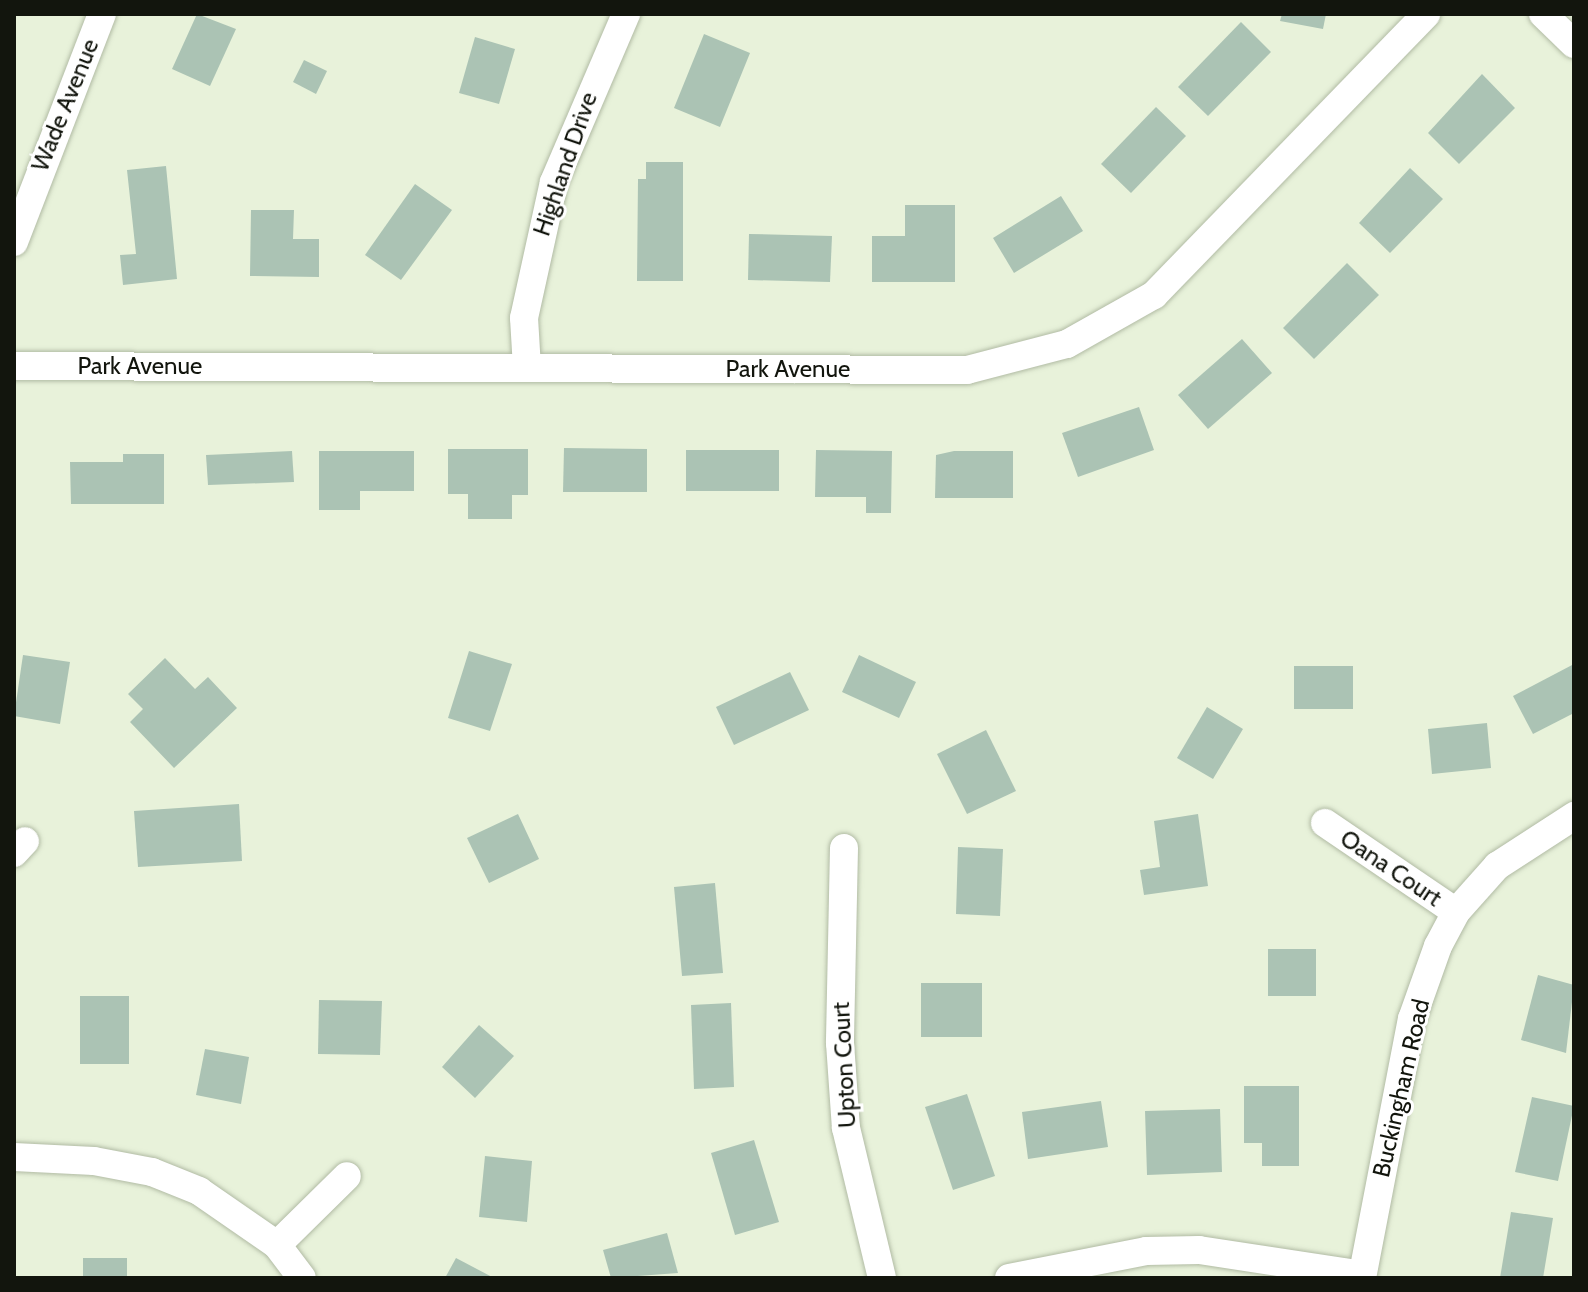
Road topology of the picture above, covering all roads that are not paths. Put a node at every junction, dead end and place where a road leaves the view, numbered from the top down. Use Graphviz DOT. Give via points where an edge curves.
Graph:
graph roads {
  1 [pos="102,14"];
  2 [pos="626,14"];
  3 [pos="1426,14"];
  4 [pos="1543,14"];
  5 [pos="1574,44"];
  6 [pos="14,242"];
  7 [pos="14,366"];
  8 [pos="527,368"];
  9 [pos="1574,816"];
  10 [pos="1325,823"];
  11 [pos="844,848"];
  12 [pos="1456,912"];
  13 [pos="14,1157"];
  14 [pos="347,1176"];
  15 [pos="277,1245"];
  16 [pos="1362,1276"];
  17 [pos="302,1278"];
  18 [pos="882,1278"];
  19 [pos="1009,1278"];
  1 -- 6 [label="street, Wade Avenue"];
  2 -- 8 [label="street, Highland Drive" via="554,182 524,318"];
  3 -- 8 [label="street, Park Avenue" via="1154,295 1067,344 967,370"];
  4 -- 5 [label="street"];
  7 -- 8 [label="street, Park Avenue"];
  9 -- 12 [label="street, Buckingham Road" via="1497,866"];
  10 -- 12 [label="street, Oana Court"];
  11 -- 18 [label="street, Upton Court" via="840,1043 846,1128"];
  12 -- 16 [label="street, Buckingham Road" via="1412,1019"];
  13 -- 15 [label="street" via="152,1172 199,1191"];
  14 -- 15 [label="street"];
  15 -- 17 [label="street"];
  16 -- 19 [label="street" via="1199,1250 1146,1251"];
}
